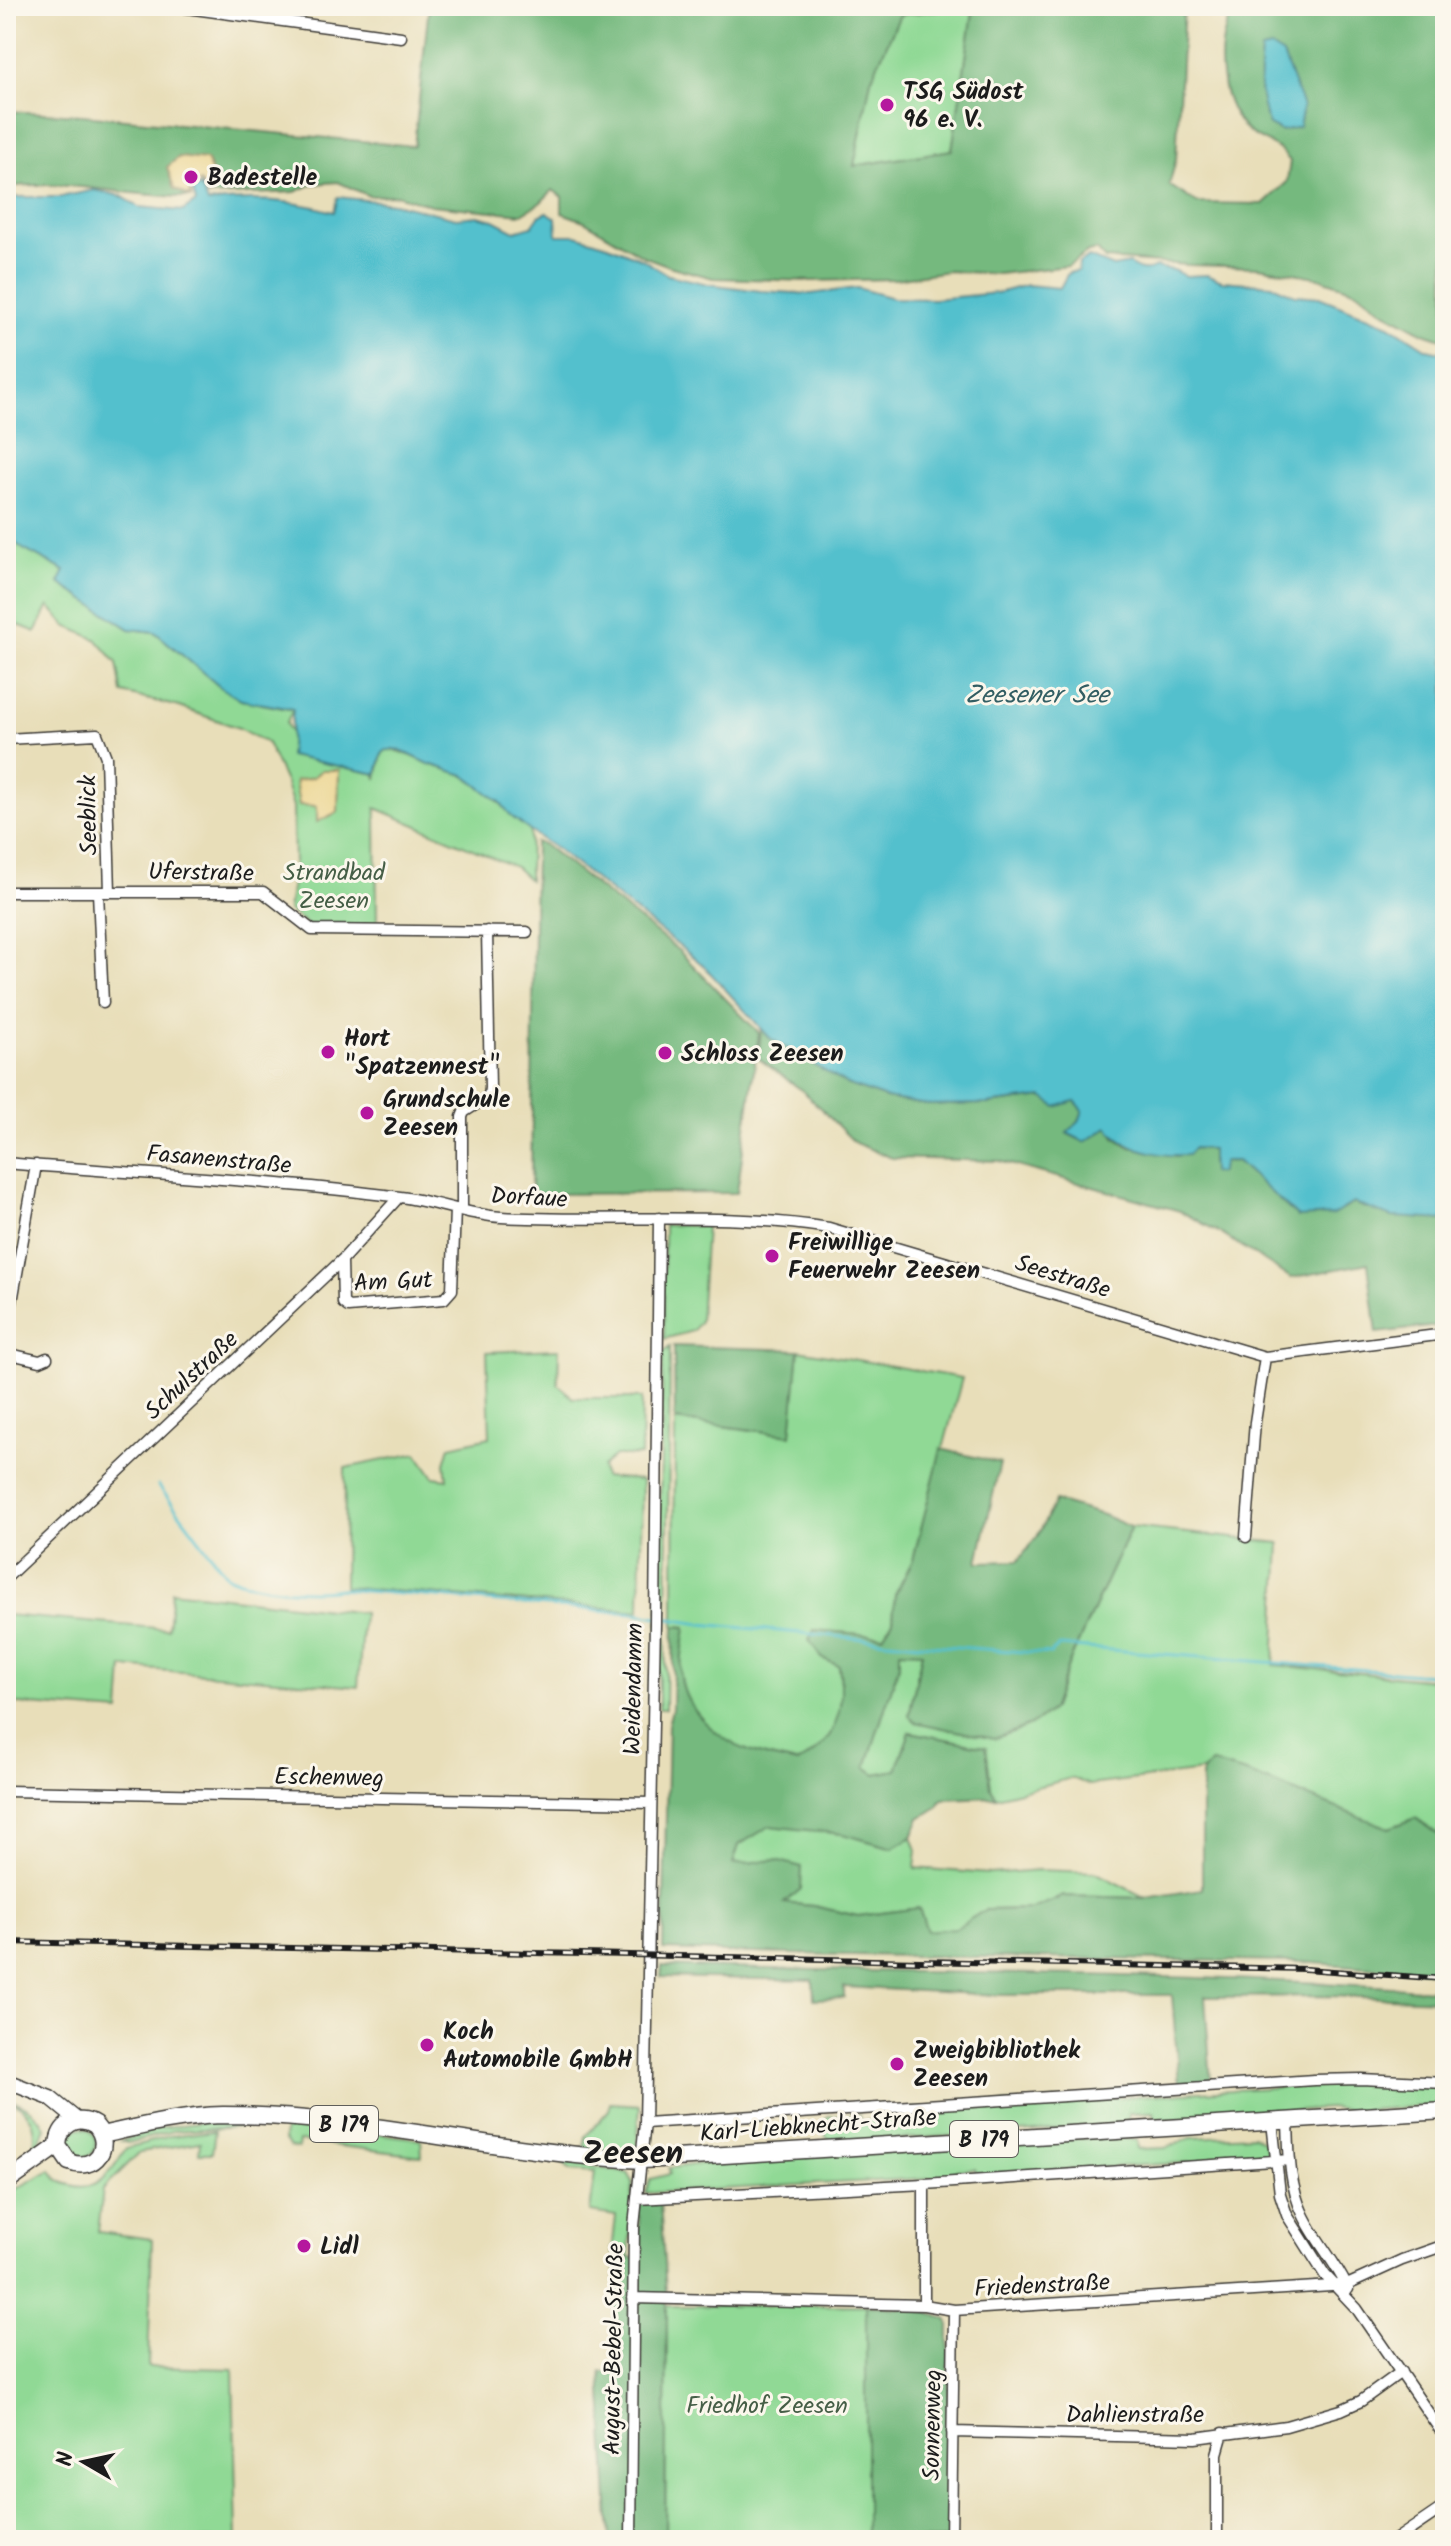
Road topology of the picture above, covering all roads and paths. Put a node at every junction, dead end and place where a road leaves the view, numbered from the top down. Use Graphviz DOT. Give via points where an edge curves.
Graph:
graph roads {
  1 [pos="172,6"];
  2 [pos="200,7"];
  3 [pos="401,37"];
  4 [pos="6,739"];
  5 [pos="6,892"];
  6 [pos="104,892"];
  7 [pos="487,931"];
  8 [pos="527,932"];
  9 [pos="103,1003"];
  10 [pos="6,1163"];
  11 [pos="36,1165"];
  12 [pos="399,1197"];
  13 [pos="459,1210"];
  14 [pos="659,1218"];
  15 [pos="342,1260"];
  16 [pos="1445,1334"];
  17 [pos="6,1336"];
  18 [pos="6,1353"];
  19 [pos="1265,1357"];
  20 [pos="47,1358"];
  21 [pos="1246,1537"];
  22 [pos="6,1578"];
  23 [pos="6,1791"];
  24 [pos="651,1803"];
  25 [pos="6,2081"];
  26 [pos="1445,2083"];
  27 [pos="1445,2111"];
  28 [pos="1280,2121"];
  29 [pos="72,2123"];
  30 [pos="645,2123"];
  31 [pos="102,2135"];
  32 [pos="61,2152"];
  33 [pos="643,2160"];
  34 [pos="1290,2160"];
  35 [pos="1275,2162"];
  36 [pos="6,2183"];
  37 [pos="924,2184"];
  38 [pos="6,2190"];
  39 [pos="637,2199"];
  40 [pos="1445,2245"];
  41 [pos="1341,2286"];
  42 [pos="633,2298"];
  43 [pos="924,2305"];
  44 [pos="954,2310"];
  45 [pos="1401,2372"];
  46 [pos="952,2432"];
  47 [pos="1223,2433"];
  48 [pos="1445,2437"];
  49 [pos="1445,2506"];
  50 [pos="631,2540"];
  51 [pos="951,2540"];
  52 [pos="1217,2540"];
  53 [pos="1395,2540"];
  1 -- 2 [label="street"];
  2 -- 3 [label="street"];
  4 -- 6 [label="street, Seeblick" via="97,734 106,757"];
  5 -- 6 [label="street, Uferstraße"];
  6 -- 7 [label="street, Uferstraße" via="263,892 312,930"];
  6 -- 9 [label="street"];
  7 -- 8 [label="street, Uferstraße"];
  7 -- 13 [label="street" via="490,1088 489,1096 462,1117"];
  10 -- 11 [label="street, Fasanenstraße"];
  11 -- 12 [label="street, Fasanenstraße"];
  11 -- 17 [label="street"];
  12 -- 13 [label="street, Dorfaue"];
  12 -- 15 [label="street, Schulstraße"];
  13 -- 14 [label="street, Dorfaue" via="499,1217"];
  13 -- 15 [label="street, Am Gut" via="452,1290 444,1299 348,1307 343,1303"];
  14 -- 19 [label="street, Seestraße" via="829,1228"];
  14 -- 24 [label="street, Weidendamm"];
  15 -- 22 [label="street, Schulstraße"];
  16 -- 19 [label="street, Seestraße"];
  18 -- 20 [label="street"];
  19 -- 21 [label="street"];
  23 -- 24 [label="street, Eschenweg"];
  24 -- 30 [label="street, Weidendamm"];
  25 -- 29 [label="street" via="50,2098"];
  26 -- 30 [label="street, Karl-Liebknecht-Straße" via="1314,2080"];
  27 -- 28 [label="main road, Karl-Liebknecht-Straße / B 179"];
  28 -- 33 [label="main road, Karl-Liebknecht-Straße / B 179"];
  28 -- 34 [label="street"];
  28 -- 35 [label="street"];
  29 -- 31 [label="main road" via="90,2122"];
  29 -- 32 [label="main road" via="61,2131"];
  30 -- 33 [label="street, Weidendamm"];
  31 -- 32 [label="main road" via="103,2149 89,2164 75,2165"];
  31 -- 33 [label="main road, Karl-Liebknecht-Straße / B 179" via="172,2120 278,2117"];
  32 -- 36 [label="main road"];
  32 -- 38 [label="main road"];
  33 -- 39 [label="street, August-Bebel-Straße"];
  34 -- 35 [label="street"];
  34 -- 41 [label="street" via="1303,2214"];
  35 -- 37 [label="street"];
  35 -- 41 [label="street" via="1287,2215 1325,2275"];
  37 -- 39 [label="street"];
  37 -- 43 [label="street"];
  39 -- 42 [label="street, August-Bebel-Straße"];
  40 -- 41 [label="street, Friedenstraße"];
  41 -- 44 [label="street, Friedenstraße"];
  41 -- 45 [label="street"];
  42 -- 43 [label="street, Friedenstraße"];
  42 -- 50 [label="street, August-Bebel-Straße"];
  43 -- 44 [label="street, Friedenstraße"];
  44 -- 46 [label="street, Sonnenweg"];
  45 -- 47 [label="street, Dahlienstraße" via="1341,2410 1286,2426"];
  45 -- 48 [label="street"];
  46 -- 47 [label="street, Dahlienstraße" via="1195,2438"];
  46 -- 51 [label="street, Sonnenweg"];
  47 -- 52 [label="street" via="1217,2454"];
  49 -- 53 [label="street"];
}
